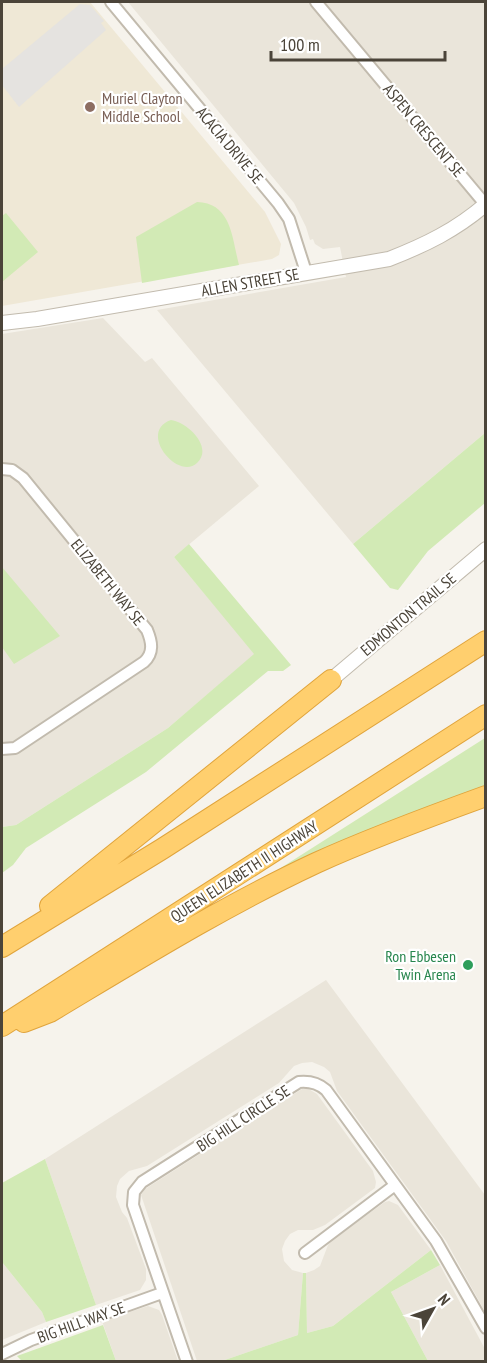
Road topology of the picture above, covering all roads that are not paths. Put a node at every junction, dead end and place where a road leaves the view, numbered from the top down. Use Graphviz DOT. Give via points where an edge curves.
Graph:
graph roads {
  1 [pos="111,2"];
  2 [pos="316,2"];
  3 [pos="485,204"];
  4 [pos="306,272"];
  5 [pos="2,323"];
  6 [pos="2,469"];
  7 [pos="486,549"];
  8 [pos="486,641"];
  9 [pos="331,680"];
  10 [pos="486,715"];
  11 [pos="2,749"];
  12 [pos="486,796"];
  13 [pos="2,946"];
  14 [pos="2,1026"];
  15 [pos="2,1030"];
  16 [pos="395,1185"];
  17 [pos="305,1252"];
  18 [pos="162,1293"];
  19 [pos="486,1328"];
  20 [pos="2,1354"];
  21 [pos="187,1362"];
  1 -- 4 [label="street, ACACIA DRIVE SE" via="278,203 289,219"];
  2 -- 3 [label="street, ASPEN CRESCENT SE"];
  3 -- 4 [label="street, ALLEN STREET SE" via="449,232 389,259"];
  4 -- 5 [label="street, ALLEN STREET SE"];
  6 -- 11 [label="street, ELIZABETH WAY SE" via="12,470 23,478 147,630 152,649 144,662 15,748"];
  7 -- 9 [label="street, EDMONTON TRAIL SE"];
  8 -- 13 [label="highway" via="162,849"];
  9 -- 13 [label="highway"];
  10 -- 14 [label="highway, QUEEN ELIZABETH II HIGHWAY"];
  12 -- 15 [label="highway" via="316,864 240,902 50,1012"];
  16 -- 17 [label="street"];
  16 -- 18 [label="street, BIG HILL CIRCLE SE" via="326,1090 314,1083 298,1082 137,1186 133,1205"];
  16 -- 19 [label="street, BIG HILL CIRCLE SE" via="436,1241"];
  18 -- 20 [label="street, BIG HILL WAY SE"];
  18 -- 21 [label="street, BIG HILL CIRCLE SE"];
}
